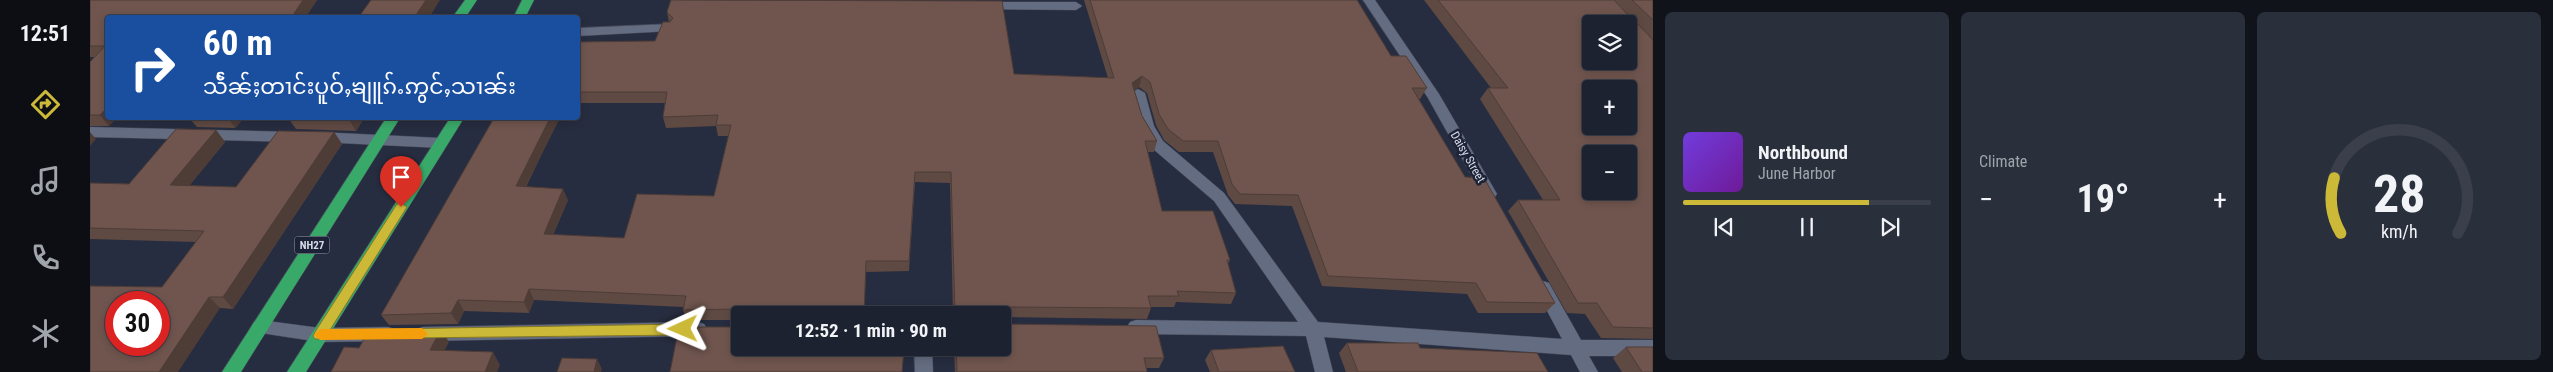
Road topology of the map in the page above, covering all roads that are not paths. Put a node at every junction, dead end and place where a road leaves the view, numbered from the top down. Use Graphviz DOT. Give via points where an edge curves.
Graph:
graph roads {
  1 [pos="470,0"];
  2 [pos="528,0"];
  3 [pos="1369,0"];
  4 [pos="966,6"];
  5 [pos="1076,6"];
  6 [pos="460,15"];
  7 [pos="520,15"];
  8 [pos="668,28"];
  9 [pos="580,32"];
  10 [pos="1138,93"];
  11 [pos="392,120"];
  12 [pos="456,120"];
  13 [pos="90,132"];
  14 [pos="380,138"];
  15 [pos="441,143"];
  16 [pos="1498,210"];
  17 [pos="1537,279"];
  18 [pos="260,327"];
  19 [pos="1119,327"];
  20 [pos="711,329"];
  21 [pos="1313,329"];
  22 [pos="320,336"];
  23 [pos="1576,348"];
  24 [pos="1653,348"];
  25 [pos="923,356"];
  26 [pos="231,372"];
  27 [pos="296,372"];
  28 [pos="924,372"];
  29 [pos="1324,372"];
  30 [pos="1589,372"];
  1 -- 6 [label="highway"];
  2 -- 7 [label="highway"];
  3 -- 16 [label="street, Daisy Street" via="1434,97"];
  4 -- 5 [label="street"];
  8 -- 9 [label="street"];
  10 -- 21 [label="street" via="1147,126 1158,144 1219,197"];
  11 -- 14 [label="highway, NH27"];
  12 -- 15 [label="highway"];
  13 -- 14 [label="street"];
  14 -- 15 [label="street"];
  14 -- 18 [label="highway, NH27"];
  15 -- 22 [label="highway"];
  17 -- 23 [label="street"];
  18 -- 22 [label="street"];
  18 -- 26 [label="highway, NH27"];
  19 -- 21 [label="street"];
  20 -- 22 [label="street"];
  21 -- 23 [label="street"];
  21 -- 29 [label="street"];
  22 -- 27 [label="highway"];
  23 -- 24 [label="street"];
  23 -- 30 [label="street"];
  25 -- 28 [label="street"];
}
